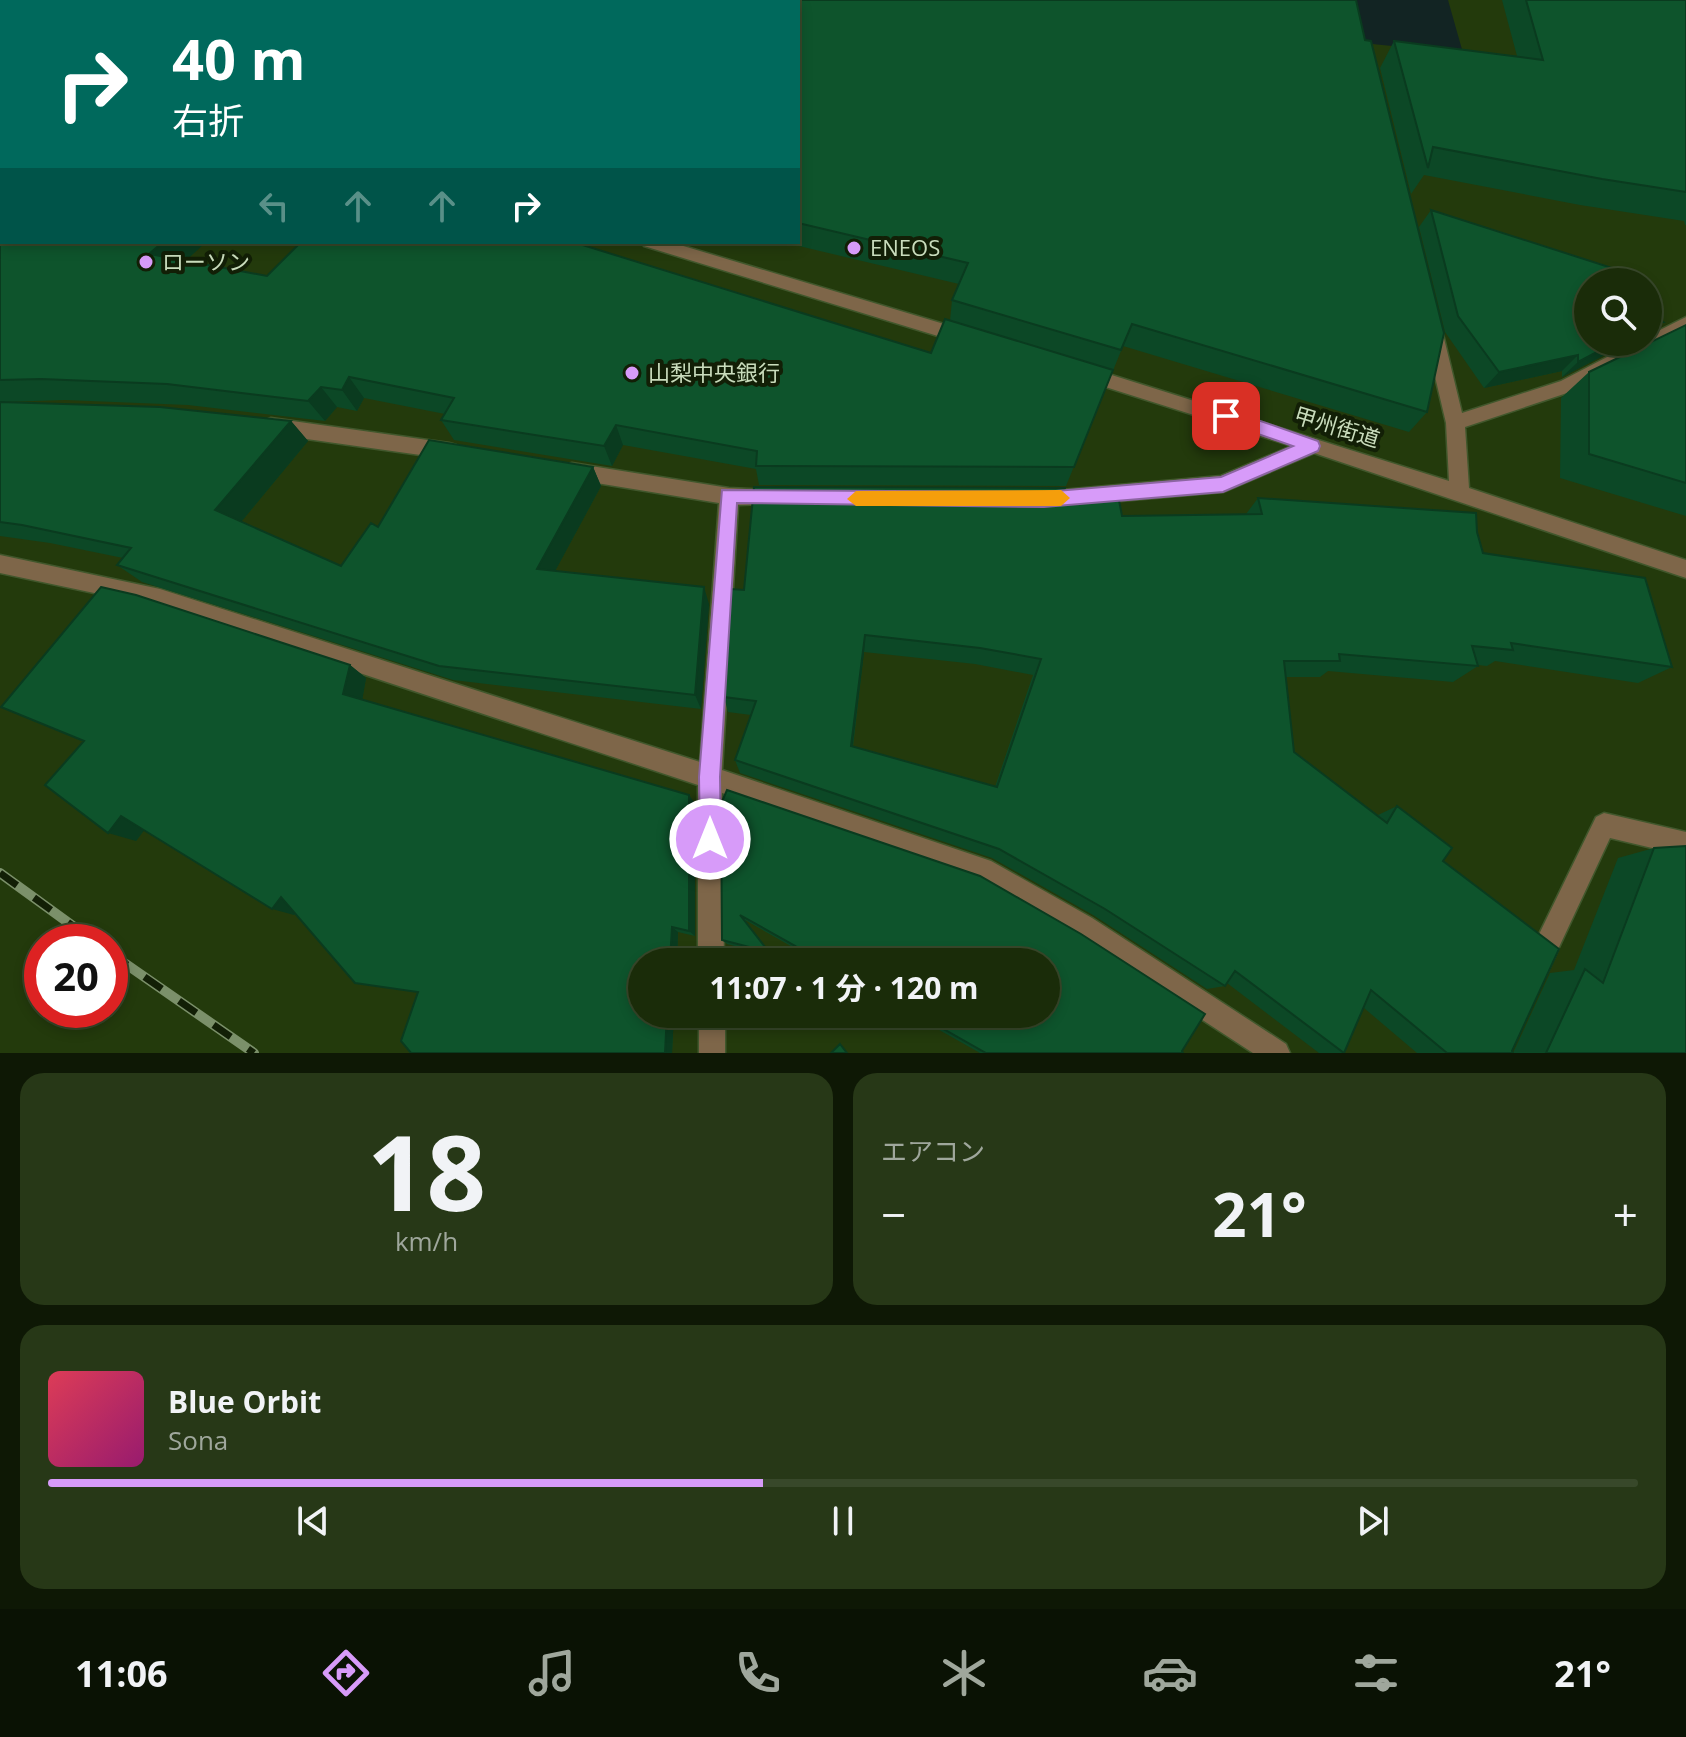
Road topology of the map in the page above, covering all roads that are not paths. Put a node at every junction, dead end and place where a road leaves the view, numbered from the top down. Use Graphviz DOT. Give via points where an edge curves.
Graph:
graph roads {
  1 [pos="657,244"];
  2 [pos="1429,315"];
  3 [pos="1686,324"];
  4 [pos="984,343"];
  5 [pos="1059,365"];
  6 [pos="247,423"];
  7 [pos="1455,423"];
  8 [pos="1312,446"];
  9 [pos="472,455"];
  10 [pos="548,468"];
  11 [pos="1459,492"];
  12 [pos="729,496"];
  13 [pos="804,497"];
  14 [pos="1044,499"];
  15 [pos="0,564"];
  16 [pos="1686,569"];
  17 [pos="710,777"];
  18 [pos="1686,844"];
  19 [pos="711,948"];
  20 [pos="1529,982"];
  21 [pos="712,1028"];
  22 [pos="712,1053"];
  23 [pos="1277,1053"];
  1 -- 4 [label="street"];
  2 -- 7 [label="street"];
  3 -- 7 [label="street" via="1567,386"];
  5 -- 8 [label="street, 甲州街道"];
  6 -- 9 [label="street"];
  7 -- 11 [label="street"];
  8 -- 11 [label="street, 甲州街道"];
  8 -- 14 [label="street" via="1223,484"];
  10 -- 12 [label="street"];
  11 -- 16 [label="street, 甲州街道"];
  12 -- 13 [label="street"];
  12 -- 17 [label="street"];
  15 -- 17 [label="street" via="160,598"];
  17 -- 19 [label="street"];
  17 -- 23 [label="street" via="982,870 1083,927"];
  18 -- 20 [label="street" via="1604,825"];
  21 -- 22 [label="street"];
}
